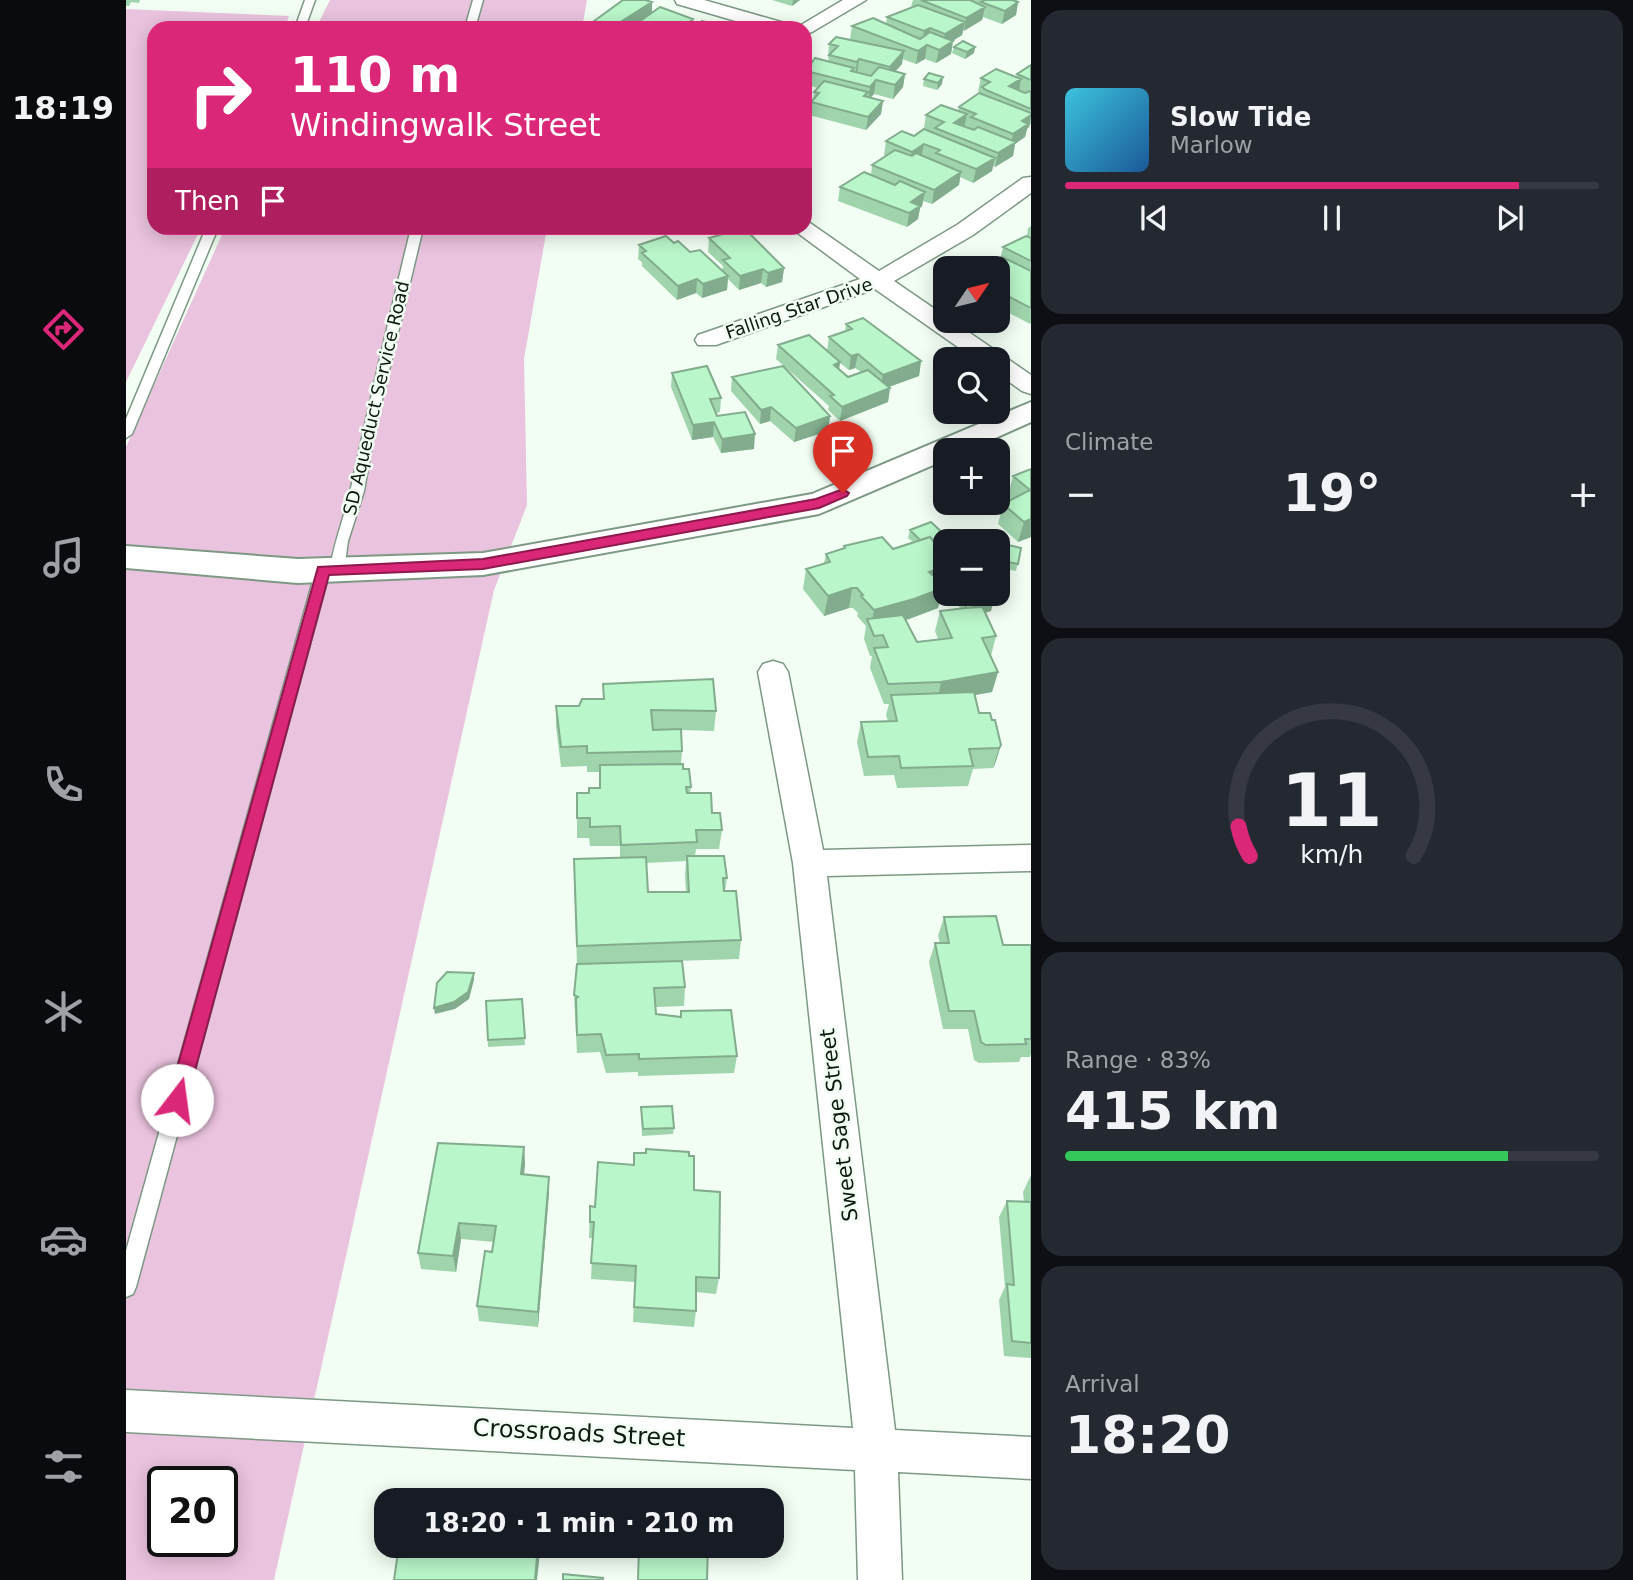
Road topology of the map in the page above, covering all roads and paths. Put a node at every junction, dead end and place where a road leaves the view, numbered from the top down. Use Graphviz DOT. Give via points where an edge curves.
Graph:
graph roads {
  1 [pos="310,0"];
  2 [pos="478,0"];
  3 [pos="684,0"];
  4 [pos="857,0"];
  5 [pos="302,21"];
  6 [pos="472,21"];
  7 [pos="757,21"];
  8 [pos="812,24"];
  9 [pos="1031,183"];
  10 [pos="209,235"];
  11 [pos="415,235"];
  12 [pos="812,235"];
  13 [pos="877,281"];
  14 [pos="707,340"];
  15 [pos="973,347"];
  16 [pos="1010,371"];
  17 [pos="1031,386"];
  18 [pos="1031,411"];
  19 [pos="126,434"];
  20 [pos="126,557"];
  21 [pos="330,570"];
  22 [pos="773,672"];
  23 [pos="1031,858"];
  24 [pos="809,863"];
  25 [pos="126,1287"];
  26 [pos="126,1411"];
  27 [pos="876,1448"];
  28 [pos="1031,1458"];
  29 [pos="880,1580"];
  1 -- 5 [label="lane"];
  2 -- 6 [label="lane"];
  3 -- 7 [label="street"];
  4 -- 8 [label="street"];
  9 -- 13 [label="street, Falling Star Drive" via="965,230"];
  10 -- 19 [label="lane"];
  11 -- 21 [label="lane, SD Aqueduct Service Road" via="358,491"];
  12 -- 13 [label="street"];
  13 -- 14 [label="street, Falling Star Drive"];
  13 -- 15 [label="street"];
  16 -- 17 [label="street"];
  18 -- 21 [label="street" via="819,503 483,564"];
  20 -- 21 [label="street"];
  21 -- 25 [label="lane, SD Aqueduct Service Road"];
  22 -- 24 [label="street, Sweet Sage Street"];
  23 -- 24 [label="street"];
  24 -- 27 [label="street, Sweet Sage Street"];
  26 -- 27 [label="street, Crossroads Street"];
  27 -- 28 [label="street, Crossroads Street"];
  27 -- 29 [label="street, Sweet Sage Street"];
}
